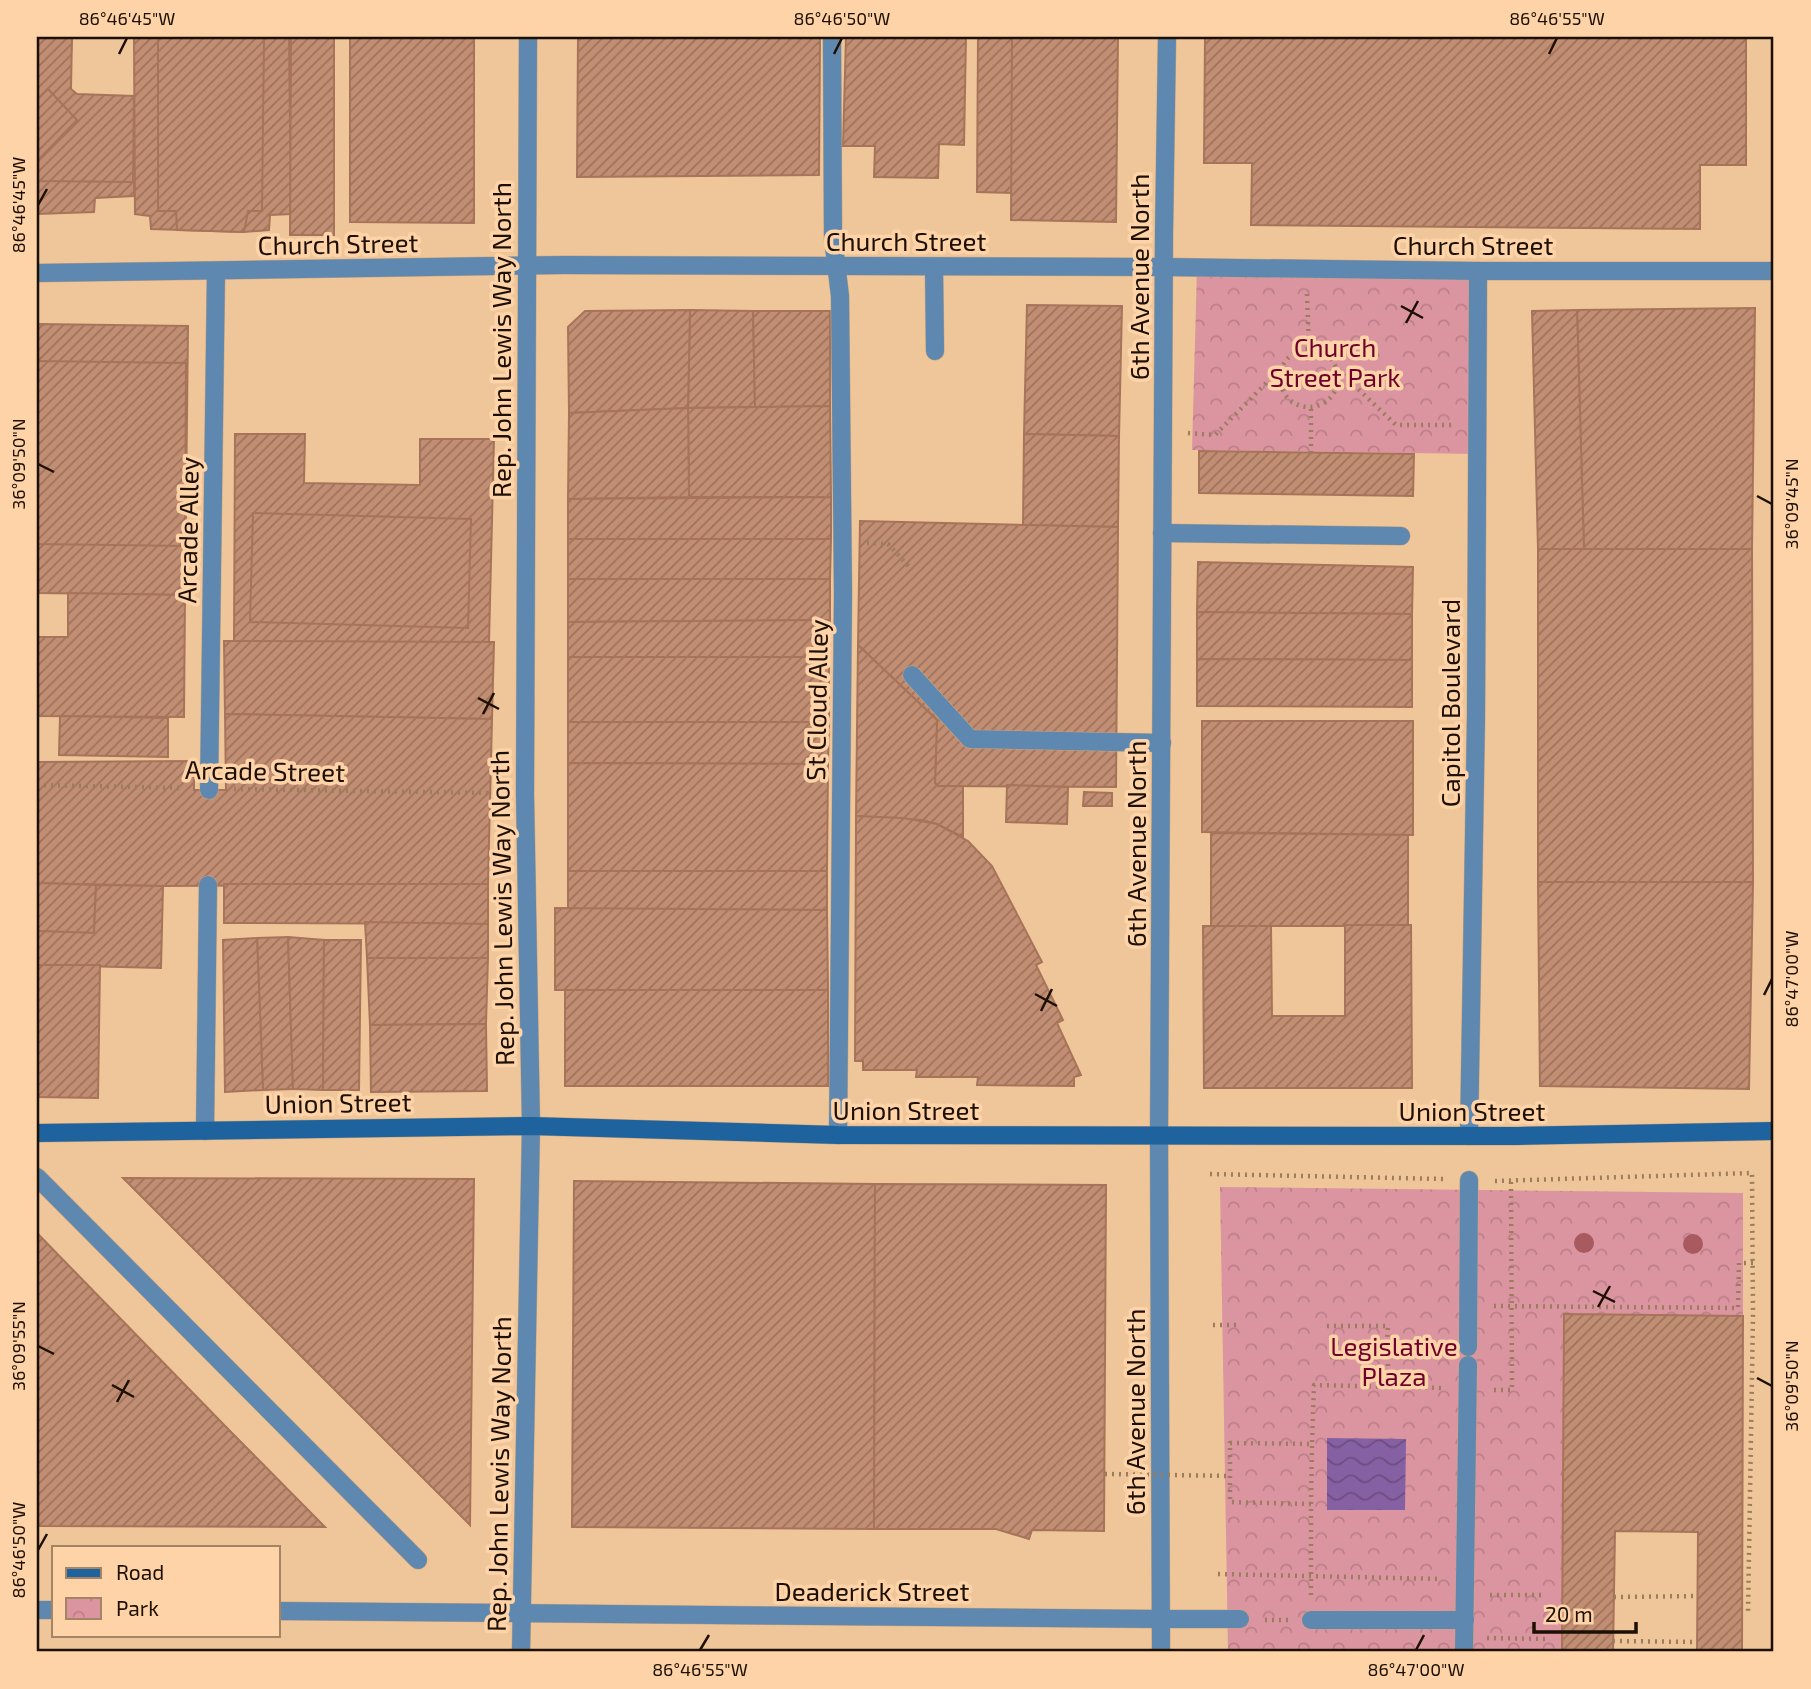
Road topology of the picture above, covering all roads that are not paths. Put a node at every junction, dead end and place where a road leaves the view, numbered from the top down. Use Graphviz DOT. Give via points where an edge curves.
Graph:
graph roads {
  1 [pos="528,37"];
  2 [pos="832,37"];
  3 [pos="1167,37"];
  4 [pos="526,266"];
  5 [pos="838,267"];
  6 [pos="934,267"];
  7 [pos="1164,267"];
  8 [pos="216,271"];
  9 [pos="1478,271"];
  10 [pos="1774,271"];
  11 [pos="37,273"];
  12 [pos="935,351"];
  13 [pos="1162,533"];
  14 [pos="1401,536"];
  15 [pos="912,675"];
  16 [pos="1162,743"];
  17 [pos="209,789"];
  18 [pos="208,885"];
  19 [pos="531,1126"];
  20 [pos="205,1131"];
  21 [pos="1774,1131"];
  22 [pos="37,1133"];
  23 [pos="838,1135"];
  24 [pos="1159,1136"];
  25 [pos="1469,1136"];
  26 [pos="37,1177"];
  27 [pos="1469,1180"];
  28 [pos="418,1560"];
  29 [pos="280,1611"];
  30 [pos="522,1613"];
  31 [pos="1160,1619"];
  32 [pos="1240,1619"];
  33 [pos="1311,1620"];
  34 [pos="1464,1637"];
  35 [pos="521,1652"];
  36 [pos="1161,1652"];
  1 -- 4 [label="street, Rep. John Lewis Way North"];
  2 -- 5 [label="street, St Cloud Alley" via="833,238"];
  3 -- 7 [label="street, 6th Avenue North"];
  4 -- 5 [label="street, Church Street"];
  4 -- 8 [label="street, Church Street"];
  4 -- 19 [label="street, Rep. John Lewis Way North" via="525,794"];
  5 -- 6 [label="street, Church Street"];
  5 -- 23 [label="street, St Cloud Alley" via="843,594"];
  6 -- 7 [label="street, Church Street"];
  6 -- 12 [label="street"];
  7 -- 9 [label="street, Church Street"];
  7 -- 13 [label="street, 6th Avenue North"];
  8 -- 11 [label="street, Church Street"];
  8 -- 17 [label="street, Arcade Alley"];
  9 -- 10 [label="street, Church Street"];
  9 -- 25 [label="street, Capitol Boulevard"];
  13 -- 14 [label="street"];
  13 -- 16 [label="street, 6th Avenue North"];
  15 -- 16 [label="street" via="970,739"];
  16 -- 24 [label="street, 6th Avenue North"];
  18 -- 20 [label="street"];
  19 -- 20 [label="main road, Union Street"];
  19 -- 23 [label="main road, Union Street"];
  19 -- 30 [label="street, Rep. John Lewis Way North"];
  20 -- 22 [label="main road, Union Street"];
  21 -- 25 [label="main road, Union Street"];
  23 -- 24 [label="main road, Union Street"];
  24 -- 25 [label="main road, Union Street"];
  24 -- 31 [label="street, 6th Avenue North"];
  26 -- 28 [label="street"];
  27 -- 34 [label="street"];
  29 -- 30 [label="street, Deaderick Street"];
  30 -- 31 [label="street, Deaderick Street"];
  30 -- 35 [label="street, Rep. John Lewis Way North"];
  31 -- 32 [label="street, Deaderick Street"];
  31 -- 36 [label="street, 6th Avenue North"];
  33 -- 34 [label="street"];
}
